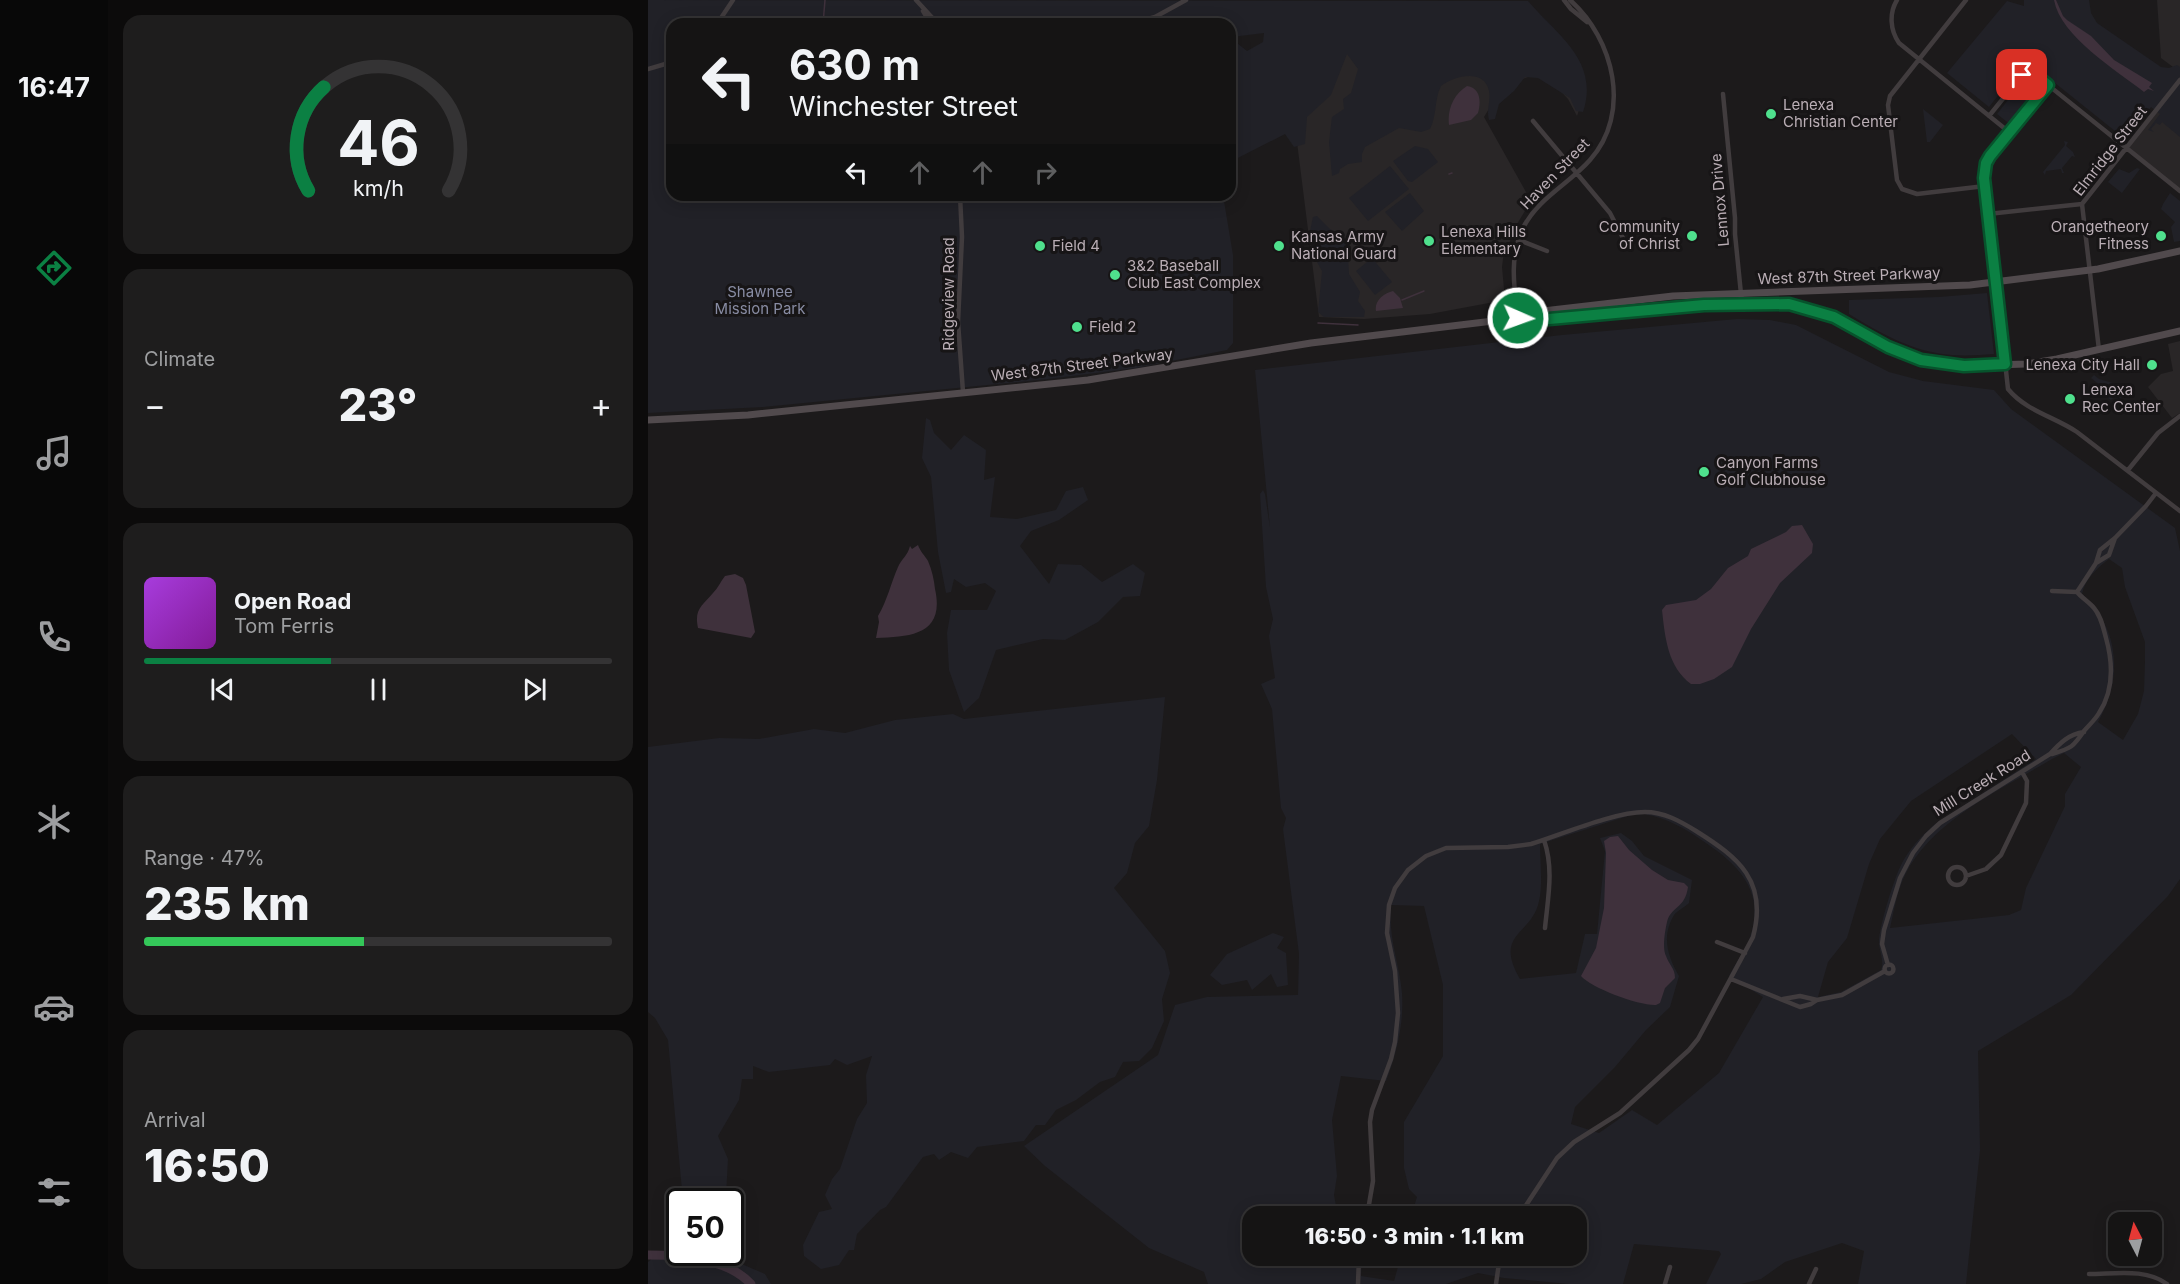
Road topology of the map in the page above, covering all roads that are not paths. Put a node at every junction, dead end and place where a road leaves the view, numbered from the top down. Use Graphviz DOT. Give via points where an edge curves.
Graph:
graph roads {
  1 [pos="734,0"];
  2 [pos="1186,0"];
  3 [pos="1564,0"];
  4 [pos="1570,0"];
  5 [pos="1897,0"];
  6 [pos="1966,0"];
  7 [pos="917,2"];
  8 [pos="721,18"];
  9 [pos="927,18"];
  10 [pos="932,18"];
  11 [pos="1151,18"];
  12 [pos="1589,23"];
  13 [pos="1919,59"];
  14 [pos="666,64"];
  15 [pos="648,69"];
  16 [pos="2180,80"];
  17 [pos="2048,85"];
  18 [pos="1723,94"];
  19 [pos="1989,116"];
  20 [pos="1533,121"];
  21 [pos="2009,132"];
  22 [pos="2126,148"];
  23 [pos="1576,174"];
  24 [pos="1984,186"];
  25 [pos="2180,191"];
  26 [pos="960,201"];
  27 [pos="2082,204"];
  28 [pos="1988,214"];
  29 [pos="1519,240"];
  30 [pos="1625,242"];
  31 [pos="1547,250"];
  32 [pos="2180,251"];
  33 [pos="2090,270"];
  34 [pos="1996,281"];
  35 [pos="1741,294"];
  36 [pos="1742,304"];
  37 [pos="1518,318"];
  38 [pos="2180,331"];
  39 [pos="2099,350"];
  40 [pos="2005,364"];
  41 [pos="963,392"];
  42 [pos="2180,416"];
  43 [pos="648,420"];
  44 [pos="2128,470"];
  45 [pos="2156,493"];
  46 [pos="2180,511"];
  47 [pos="2115,538"];
  48 [pos="2096,563"];
  49 [pos="2052,591"];
  50 [pos="2077,592"];
  51 [pos="2084,732"];
  52 [pos="2050,754"];
  53 [pos="2022,772"];
  54 [pos="1544,840"];
  55 [pos="1966,876"];
  56 [pos="1545,928"];
  57 [pos="1717,942"];
  58 [pos="1745,953"];
  59 [pos="1731,979"];
  60 [pos="1783,999"];
  61 [pos="1817,1000"];
  62 [pos="1368,1206"];
  63 [pos="1526,1206"];
  64 [pos="1359,1266"];
  65 [pos="1499,1266"];
  66 [pos="1670,1267"];
  67 [pos="1816,1269"];
  68 [pos="2089,1274"];
  69 [pos="1358,1284"];
  70 [pos="1496,1284"];
  71 [pos="1665,1284"];
  72 [pos="1809,1284"];
  73 [pos="2167,1284"];
  1 -- 8 [label="street"];
  2 -- 11 [label="street"];
  3 -- 12 [label="street, Haven Street"];
  4 -- 12 [label="street, Haven Street"];
  5 -- 13 [label="street" via="1891,16 1895,38"];
  6 -- 13 [label="street"];
  7 -- 9 [label="street"];
  7 -- 10 [label="street"];
  12 -- 23 [label="street, Haven Street" via="1608,56 1613,102 1605,137"];
  13 -- 19 [label="street"];
  13 -- 24 [label="street" via="1888,100 1897,180 1902,189 1917,194"];
  14 -- 15 [label="street"];
  16 -- 22 [label="street, Elmridge Street"];
  17 -- 19 [label="street" via="2033,73 2024,74"];
  17 -- 21 [label="street"];
  17 -- 22 [label="street"];
  18 -- 35 [label="street, Lennox Drive"];
  19 -- 21 [label="street"];
  20 -- 23 [label="street"];
  21 -- 24 [label="street" via="1986,163"];
  22 -- 25 [label="street"];
  22 -- 27 [label="street, Elmridge Street"];
  23 -- 29 [label="street, Haven Street" via="1540,203"];
  23 -- 30 [label="street" via="1610,213"];
  24 -- 28 [label="street"];
  26 -- 41 [label="street, Ridgeview Road" via="958,322"];
  27 -- 28 [label="street"];
  27 -- 33 [label="street, Elmridge Street"];
  28 -- 34 [label="street"];
  29 -- 31 [label="street"];
  29 -- 37 [label="street, Haven Street" via="1513,268"];
  32 -- 33 [label="main road, West 87th Street Parkway"];
  33 -- 34 [label="main road, West 87th Street Parkway"];
  33 -- 39 [label="street, Elmridge Street"];
  34 -- 35 [label="main road, West 87th Street Parkway"];
  34 -- 40 [label="street"];
  35 -- 36 [label="street, Lennox Drive"];
  35 -- 37 [label="main road, West 87th Street Parkway" via="1673,296 1543,311"];
  36 -- 37 [label="main road, West 87th Street Parkway" via="1527,321"];
  36 -- 40 [label="main road, West 87th Street Parkway" via="1789,304 1817,311 1921,360 1964,366"];
  37 -- 41 [label="main road, West 87th Street Parkway" via="1311,344 1088,380"];
  38 -- 39 [label="main road, West 87th Street Parkway"];
  39 -- 40 [label="main road, West 87th Street Parkway" via="2057,360"];
  40 -- 44 [label="street" via="2008,389 2014,396 2066,424"];
  41 -- 43 [label="main road, West 87th Street Parkway" via="748,415"];
  42 -- 44 [label="street" via="2158,433"];
  44 -- 45 [label="street"];
  45 -- 46 [label="street"];
  45 -- 47 [label="street"];
  47 -- 48 [label="street" via="2100,550"];
  47 -- 48 [label="street" via="2109,555"];
  48 -- 50 [label="street"];
  49 -- 50 [label="street"];
  50 -- 51 [label="street, Mill Creek Road" via="2099,615 2112,663 2106,700"];
  51 -- 52 [label="street, Mill Creek Road" via="2061,742"];
  51 -- 52 [label="street, Mill Creek Road" via="2077,743"];
  52 -- 53 [label="street, Mill Creek Road"];
  53 -- 55 [label="street" via="2027,781 2026,803 2001,855 1986,869"];
  53 -- 61 [label="street, Mill Creek Road" via="1940,823 1913,853 1900,878 1884,930 1882,944 1887,965 1893,971 1885,971 1842,995"];
  54 -- 56 [label="street" via="1551,872"];
  54 -- 58 [label="street" via="1629,813 1663,814 1679,821 1731,854 1751,882 1757,924"];
  54 -- 62 [label="street" via="1519,846 1457,847 1435,852 1416,862 1395,888 1387,924 1397,984 1397,1026 1391,1059 1370,1122 1373,1182"];
  57 -- 58 [label="street"];
  58 -- 59 [label="street"];
  59 -- 60 [label="street"];
  59 -- 63 [label="street" via="1689,1050 1620,1113 1574,1142 1557,1158"];
  60 -- 61 [label="street" via="1802,996"];
  60 -- 61 [label="street" via="1800,1007"];
  64 -- 69 [label="street"];
  65 -- 70 [label="street"];
  66 -- 71 [label="street"];
  67 -- 72 [label="street"];
  68 -- 73 [label="street" via="2143,1274"];
}
